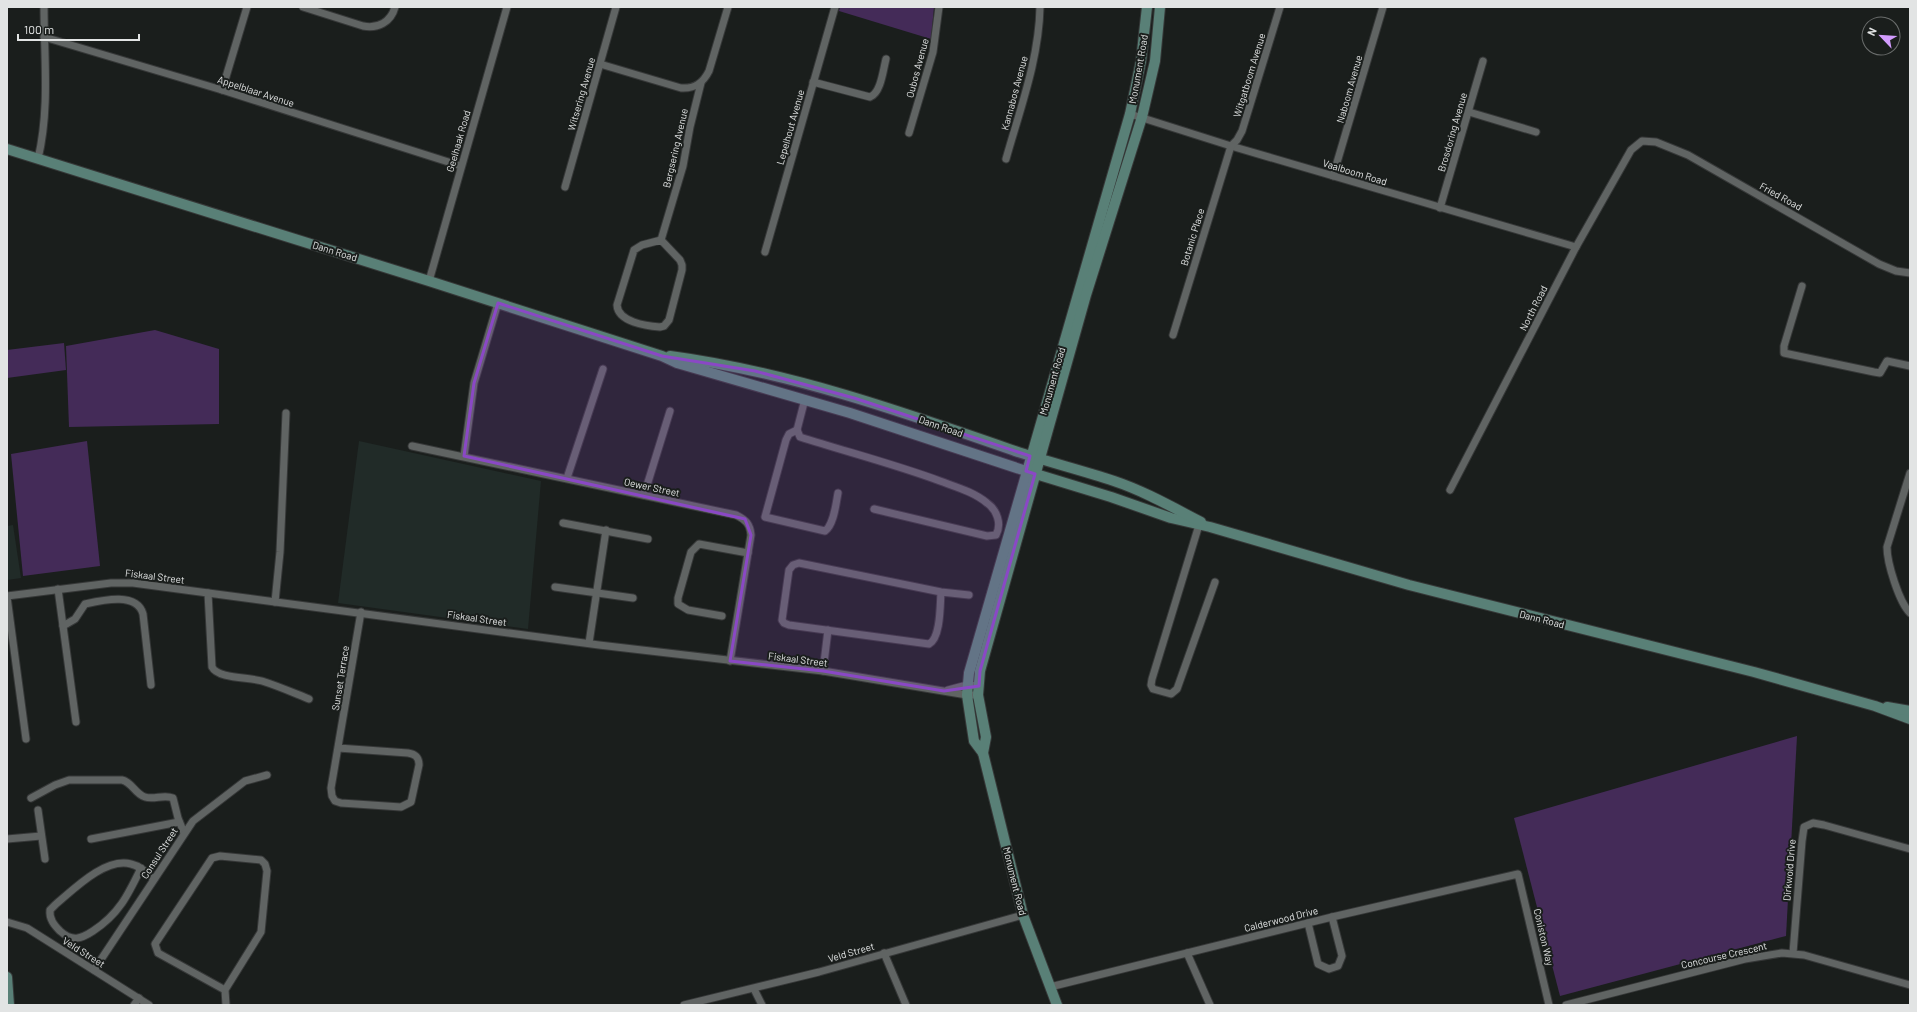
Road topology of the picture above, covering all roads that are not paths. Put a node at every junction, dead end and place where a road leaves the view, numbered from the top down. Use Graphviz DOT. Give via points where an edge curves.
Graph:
graph roads {
  1 [pos="44,7"];
  2 [pos="247,7"];
  3 [pos="303,7"];
  4 [pos="395,7"];
  5 [pos="507,7"];
  6 [pos="616,7"];
  7 [pos="728,7"];
  8 [pos="835,7"];
  9 [pos="939,7"];
  10 [pos="1040,7"];
  11 [pos="1147,7"];
  12 [pos="1160,7"];
  13 [pos="1280,7"];
  14 [pos="1383,7"];
  15 [pos="44,36"];
  16 [pos="1158,38"];
  17 [pos="886,59"];
  18 [pos="1483,61"];
  19 [pos="600,64"];
  20 [pos="1140,68"];
  21 [pos="813,82"];
  22 [pos="701,83"];
  23 [pos="222,90"];
  24 [pos="1469,112"];
  25 [pos="1130,114"];
  26 [pos="1142,118"];
  27 [pos="1536,132"];
  28 [pos="909,133"];
  29 [pos="1642,141"];
  30 [pos="1231,146"];
  31 [pos="7,149"];
  32 [pos="38,159"];
  33 [pos="1006,159"];
  34 [pos="461,166"];
  35 [pos="1334,176"];
  36 [pos="565,187"];
  37 [pos="1440,208"];
  38 [pos="661,240"];
  39 [pos="1576,247"];
  40 [pos="765,252"];
  41 [pos="1910,273"];
  42 [pos="429,281"];
  43 [pos="1802,286"];
  44 [pos="498,303"];
  45 [pos="1173,334"];
  46 [pos="662,356"];
  47 [pos="1910,366"];
  48 [pos="603,369"];
  49 [pos="805,399"];
  50 [pos="670,411"];
  51 [pos="286,413"];
  52 [pos="797,430"];
  53 [pos="412,446"];
  54 [pos="464,456"];
  55 [pos="1034,457"];
  56 [pos="1030,473"];
  57 [pos="1910,473"];
  58 [pos="567,478"];
  59 [pos="1450,490"];
  60 [pos="838,493"];
  61 [pos="644,495"];
  62 [pos="874,509"];
  63 [pos="563,524"];
  64 [pos="1198,525"];
  65 [pos="1210,528"];
  66 [pos="606,530"];
  67 [pos="648,539"];
  68 [pos="748,553"];
  69 [pos="1215,582"];
  70 [pos="555,587"];
  71 [pos="58,589"];
  72 [pos="941,592"];
  73 [pos="208,593"];
  74 [pos="596,593"];
  75 [pos="969,595"];
  76 [pos="7,596"];
  77 [pos="633,598"];
  78 [pos="275,602"];
  79 [pos="361,612"];
  80 [pos="1910,613"];
  81 [pos="722,616"];
  82 [pos="63,626"];
  83 [pos="828,630"];
  84 [pos="589,643"];
  85 [pos="730,661"];
  86 [pos="823,672"];
  87 [pos="151,685"];
  88 [pos="967,690"];
  89 [pos="979,691"];
  90 [pos="309,699"];
  91 [pos="1875,706"];
  92 [pos="1910,711"];
  93 [pos="1910,719"];
  94 [pos="76,722"];
  95 [pos="26,739"];
  96 [pos="338,748"];
  97 [pos="984,753"];
  98 [pos="267,774"];
  99 [pos="31,798"];
  100 [pos="38,810"];
  101 [pos="179,822"];
  102 [pos="184,833"];
  103 [pos="42,836"];
  104 [pos="7,839"];
  105 [pos="91,839"];
  106 [pos="1910,850"];
  107 [pos="45,859"];
  108 [pos="141,868"];
  109 [pos="1518,874"];
  110 [pos="154,879"];
  111 [pos="1023,915"];
  112 [pos="1332,917"];
  113 [pos="7,922"];
  114 [pos="1308,923"];
  115 [pos="884,953"];
  116 [pos="1188,953"];
  117 [pos="1793,953"];
  118 [pos="94,970"];
  119 [pos="7,977"];
  120 [pos="1910,984"];
  121 [pos="1050,987"];
  122 [pos="754,989"];
  123 [pos="225,990"];
  124 [pos="139,998"];
  125 [pos="9,1005"];
  126 [pos="134,1005"];
  127 [pos="149,1005"];
  128 [pos="226,1005"];
  129 [pos="684,1005"];
  130 [pos="762,1005"];
  131 [pos="906,1005"];
  132 [pos="1057,1005"];
  133 [pos="1210,1005"];
  134 [pos="1549,1005"];
  135 [pos="1566,1005"];
  1 -- 15 [label="street"];
  2 -- 23 [label="street"];
  3 -- 4 [label="street" via="371,27 388,20"];
  5 -- 34 [label="street, Geelhaak Road"];
  6 -- 19 [label="street, Witsering Avenue"];
  7 -- 22 [label="street, Bergsering Avenue" via="709,71"];
  8 -- 21 [label="street, Lepelhout Avenue"];
  9 -- 28 [label="street, Oubos Avenue" via="933,52"];
  10 -- 33 [label="street, Kannabos Avenue" via="1030,76"];
  11 -- 20 [label="main road, Monument Road"];
  12 -- 16 [label="main road, Monument Road"];
  13 -- 30 [label="street, Witgatboom Avenue" via="1242,131"];
  14 -- 35 [label="street, Naboom Avenue"];
  15 -- 23 [label="street, Appelblaar Avenue"];
  15 -- 32 [label="street" via="46,107 44,135"];
  16 -- 20 [label="main road" via="1147,68"];
  16 -- 26 [label="main road, Monument Road"];
  17 -- 21 [label="street" via="878,88 870,97"];
  18 -- 24 [label="street, Brosdoring Avenue"];
  19 -- 22 [label="street" via="681,88"];
  19 -- 36 [label="street, Witsering Avenue"];
  20 -- 25 [label="main road, Monument Road"];
  21 -- 40 [label="street, Lepelhout Avenue"];
  22 -- 38 [label="street, Bergsering Avenue" via="684,166"];
  23 -- 34 [label="street, Appelblaar Avenue"];
  24 -- 27 [label="street"];
  24 -- 37 [label="street, Brosdoring Avenue"];
  25 -- 26 [label="street, Vaalboom Road"];
  25 -- 55 [label="main road, Monument Road"];
  26 -- 30 [label="street, Vaalboom Road"];
  26 -- 55 [label="main road, Monument Road"];
  29 -- 39 [label="street, North Road" via="1631,150"];
  29 -- 41 [label="street, Fried Road" via="1656,142 1688,155 1879,264 1896,272"];
  30 -- 35 [label="street, Vaalboom Road"];
  30 -- 45 [label="street, Botanic Place"];
  31 -- 32 [label="main road, Dann Road"];
  32 -- 42 [label="main road, Dann Road"];
  34 -- 42 [label="street, Geelhaak Road"];
  35 -- 37 [label="street, Vaalboom Road"];
  37 -- 39 [label="street, Vaalboom Road"];
  38 -- 38 [label="street" via="680,260 682,270 669,320 660,327 621,316 617,305 634,250"];
  39 -- 59 [label="street, North Road"];
  42 -- 44 [label="main road, Dann Road"];
  43 -- 47 [label="street" via="1784,353 1880,373 1887,360"];
  44 -- 46 [label="main road, Dann Road"];
  44 -- 54 [label="street" via="474,384"];
  46 -- 49 [label="main road, Dann Road" via="677,363"];
  46 -- 55 [label="main road, Dann Road" via="744,368 808,385 914,416"];
  48 -- 58 [label="street"];
  49 -- 52 [label="street"];
  49 -- 56 [label="main road, Dann Road"];
  50 -- 61 [label="street"];
  51 -- 78 [label="street" via="280,552"];
  52 -- 60 [label="street" via="789,434 786,440 765,517 825,531 831,522"];
  52 -- 62 [label="street" via="800,437 906,468 969,492 987,502 994,510 998,519 998,530 996,535 987,536"];
  53 -- 54 [label="street, Oewer Street"];
  54 -- 58 [label="street, Oewer Street"];
  55 -- 56 [label="main road, Monument Road"];
  55 -- 65 [label="main road, Dann Road" via="1138,490"];
  56 -- 64 [label="main road, Dann Road"];
  56 -- 88 [label="main road, Monument Road" via="978,637"];
  56 -- 89 [label="main road, Monument Road" via="980,671"];
  57 -- 80 [label="street" via="1887,547 1887,557 1902,602"];
  58 -- 61 [label="street, Oewer Street"];
  61 -- 68 [label="street, Oewer Street" via="745,519 751,535"];
  63 -- 66 [label="street"];
  64 -- 65 [label="main road, Dann Road"];
  64 -- 69 [label="street" via="1152,679 1153,689 1171,694 1177,690"];
  65 -- 91 [label="main road, Dann Road" via="1402,583 1746,670"];
  66 -- 67 [label="street"];
  66 -- 74 [label="street"];
  68 -- 81 [label="street" via="699,544 691,552 678,604 688,610"];
  68 -- 85 [label="street, Oewer Street"];
  70 -- 74 [label="street"];
  71 -- 73 [label="street, Fiskaal Street" via="118,582"];
  71 -- 76 [label="street, Fiskaal Street"];
  71 -- 82 [label="street"];
  72 -- 75 [label="street"];
  72 -- 83 [label="street" via="937,631 934,640 929,644"];
  72 -- 83 [label="street" via="799,563 793,565 788,574 783,622"];
  73 -- 78 [label="street, Fiskaal Street"];
  73 -- 90 [label="street" via="213,670 221,675 262,681"];
  74 -- 77 [label="street"];
  74 -- 84 [label="street"];
  76 -- 95 [label="street"];
  78 -- 79 [label="street, Fiskaal Street"];
  79 -- 84 [label="street, Fiskaal Street"];
  79 -- 96 [label="street, Sunset Terrace"];
  82 -- 87 [label="street" via="75,619 85,604 124,599 136,602 143,614"];
  82 -- 94 [label="street"];
  83 -- 86 [label="street"];
  84 -- 85 [label="street, Fiskaal Street"];
  85 -- 86 [label="street, Fiskaal Street"];
  86 -- 88 [label="street, Fiskaal Street" via="944,690"];
  88 -- 89 [label="street, Fiskaal Street"];
  88 -- 97 [label="main road, Monument Road" via="974,741"];
  89 -- 97 [label="main road, Monument Road" via="986,737"];
  91 -- 92 [label="main road, Dann Road"];
  91 -- 93 [label="main road, Dann Road"];
  96 -- 96 [label="street, Sunset Terrace" via="331,788 334,801 396,807 406,806 411,802 419,765 415,755"];
  97 -- 111 [label="main road, Monument Road"];
  98 -- 102 [label="street, Consul Street" via="242,783 194,819"];
  99 -- 101 [label="street" via="69,780 122,780 129,783 142,796 173,798"];
  100 -- 103 [label="street"];
  101 -- 102 [label="street"];
  101 -- 105 [label="street"];
  102 -- 110 [label="street, Consul Street"];
  103 -- 104 [label="street"];
  103 -- 107 [label="street"];
  106 -- 117 [label="street, Dirkwold Drive" via="1824,825 1813,823 1804,827"];
  108 -- 108 [label="street" via="130,863 119,863 90,876 52,907 51,920 70,938 76,939 88,934 109,921 116,913"];
  108 -- 110 [label="street"];
  109 -- 112 [label="street, Calderwood Drive"];
  109 -- 134 [label="street, Coniston Way"];
  110 -- 118 [label="street, Consul Street"];
  111 -- 115 [label="street, Veld Street"];
  111 -- 121 [label="main road, Monument Road"];
  112 -- 114 [label="street, Calderwood Drive"];
  112 -- 114 [label="street" via="1342,956 1338,966 1329,969 1318,964"];
  113 -- 118 [label="street, Veld Street" via="27,928"];
  114 -- 116 [label="street, Calderwood Drive"];
  115 -- 122 [label="street, Veld Street"];
  115 -- 131 [label="street"];
  116 -- 121 [label="street, Calderwood Drive"];
  116 -- 133 [label="street"];
  117 -- 120 [label="street, Concourse Crescent"];
  117 -- 135 [label="street, Concourse Crescent" via="1768,954"];
  118 -- 124 [label="street, Veld Street"];
  119 -- 125 [label="main road"];
  121 -- 132 [label="main road, Monument Road"];
  122 -- 129 [label="street, Veld Street"];
  122 -- 130 [label="street"];
  123 -- 123 [label="street" via="260,936 267,871 265,864 260,860 218,856 212,858 156,941 155,948 158,953"];
  123 -- 128 [label="street"];
  124 -- 126 [label="street"];
  124 -- 127 [label="street, Veld Street"];
}
